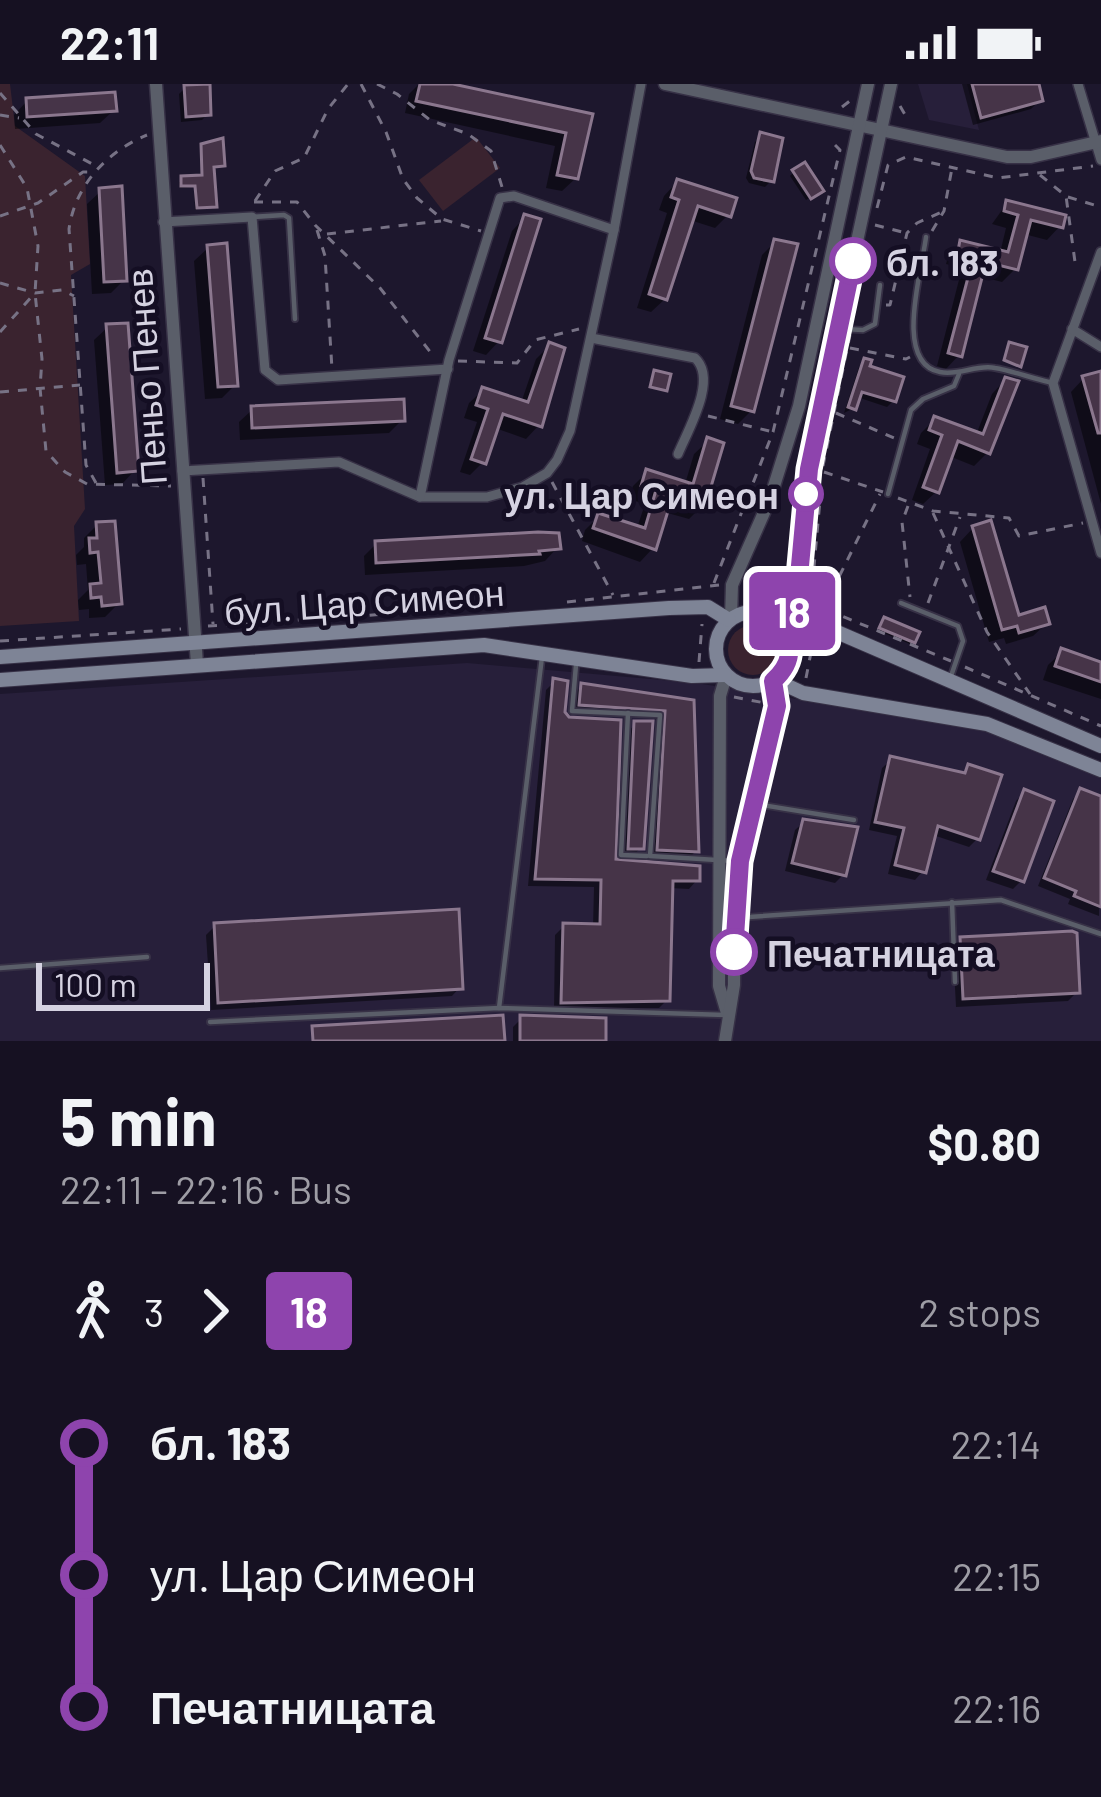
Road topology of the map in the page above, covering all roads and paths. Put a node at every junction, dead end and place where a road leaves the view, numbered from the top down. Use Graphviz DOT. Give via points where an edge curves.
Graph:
graph roads {
  1 [pos="156,84"];
  2 [pos="347,84"];
  3 [pos="361,84"];
  4 [pos="377,84"];
  5 [pos="641,84"];
  6 [pos="664,84"];
  7 [pos="868,84"];
  8 [pos="890,84"];
  9 [pos="1078,84"];
  10 [pos="0,93"];
  11 [pos="857,96"];
  12 [pos="899,105"];
  13 [pos="842,107"];
  14 [pos="0,115"];
  15 [pos="21,118"];
  16 [pos="908,120"];
  17 [pos="860,127"];
  18 [pos="159,130"];
  19 [pos="881,133"];
  20 [pos="1097,142"];
  21 [pos="833,143"];
  22 [pos="0,145"];
  23 [pos="1098,163"];
  24 [pos="952,168"];
  25 [pos="98,170"];
  26 [pos="1037,173"];
  27 [pos="504,195"];
  28 [pos="1066,196"];
  29 [pos="254,202"];
  30 [pos="31,204"];
  31 [pos="1101,207"];
  32 [pos="944,212"];
  33 [pos="0,216"];
  34 [pos="252,217"];
  35 [pos="449,221"];
  36 [pos="164,222"];
  37 [pos="315,225"];
  38 [pos="614,230"];
  39 [pos="907,233"];
  40 [pos="326,234"];
  41 [pos="488,234"];
  42 [pos="926,237"];
  43 [pos="1101,252"];
  44 [pos="1075,262"];
  45 [pos="0,283"];
  46 [pos="880,285"];
  47 [pos="35,293"];
  48 [pos="76,297"];
  49 [pos="879,303"];
  50 [pos="295,319"];
  51 [pos="844,329"];
  52 [pos="1072,329"];
  53 [pos="0,332"];
  54 [pos="592,332"];
  55 [pos="1101,347"];
  56 [pos="848,348"];
  57 [pos="915,353"];
  58 [pos="446,366"];
  59 [pos="959,374"];
  60 [pos="332,376"];
  61 [pos="1053,383"];
  62 [pos="82,384"];
  63 [pos="40,388"];
  64 [pos="0,392"];
  65 [pos="695,412"];
  66 [pos="834,413"];
  67 [pos="773,432"];
  68 [pos="901,441"];
  69 [pos="678,454"];
  70 [pos="203,469"];
  71 [pos="547,473"];
  72 [pos="183,477"];
  73 [pos="98,485"];
  74 [pos="884,492"];
  75 [pos="821,494"];
  76 [pos="420,497"];
  77 [pos="909,502"];
  78 [pos="933,511"];
  79 [pos="961,515"];
  80 [pos="1090,522"];
  81 [pos="948,547"];
  82 [pos="1100,550"];
  83 [pos="749,589"];
  84 [pos="790,596"];
  85 [pos="614,597"];
  86 [pos="562,603"];
  87 [pos="902,603"];
  88 [pos="910,607"];
  89 [pos="479,608"];
  90 [pos="730,619"];
  91 [pos="702,624"];
  92 [pos="783,628"];
  93 [pos="178,629"];
  94 [pos="814,638"];
  95 [pos="0,641"];
  96 [pos="195,643"];
  97 [pos="543,652"];
  98 [pos="0,657"];
  99 [pos="576,658"];
  100 [pos="699,662"];
  101 [pos="196,664"];
  102 [pos="726,676"];
  103 [pos="806,678"];
  104 [pos="0,680"];
  105 [pos="950,680"];
  106 [pos="774,681"];
  107 [pos="1030,695"];
  108 [pos="732,697"];
  109 [pos="767,704"];
  110 [pos="628,713"];
  111 [pos="1101,746"];
  112 [pos="1101,770"];
  113 [pos="756,804"];
  114 [pos="854,820"];
  115 [pos="650,856"];
  116 [pos="718,859"];
  117 [pos="740,861"];
  118 [pos="952,902"];
  119 [pos="727,918"];
  120 [pos="1101,934"];
  121 [pos="147,957"];
  122 [pos="0,968"];
  123 [pos="955,982"];
  124 [pos="499,1009"];
  125 [pos="727,1015"];
  126 [pos="210,1022"];
  127 [pos="725,1041"];
  1 -- 18 [label="street, Пеньо Пенев"];
  2 -- 29 [label="path" via="304,158 274,171"];
  3 -- 35 [label="path" via="403,179 429,211"];
  4 -- 27 [label="path" via="491,151"];
  5 -- 38 [label="street"];
  6 -- 17 [label="street"];
  7 -- 17 [label="street"];
  8 -- 19 [label="street"];
  9 -- 20 [label="street"];
  10 -- 15 [label="path"];
  11 -- 13 [label="path"];
  12 -- 16 [label="path"];
  14 -- 15 [label="path"];
  15 -- 25 [label="path"];
  17 -- 19 [label="street"];
  17 -- 90 [label="street" via="799,406 732,585"];
  18 -- 25 [label="path"];
  18 -- 36 [label="street, Пеньо Пенев"];
  19 -- 20 [label="street" via="1007,157"];
  19 -- 51 [label="street"];
  20 -- 23 [label="street"];
  21 -- 67 [label="path" via="840,151"];
  22 -- 30 [label="path"];
  23 -- 26 [label="path"];
  24 -- 26 [label="path" via="998,178"];
  24 -- 32 [label="path"];
  24 -- 39 [label="path" via="906,157 888,165 873,225"];
  25 -- 30 [label="path"];
  25 -- 48 [label="path" via="72,205"];
  26 -- 28 [label="path"];
  27 -- 38 [label="street"];
  27 -- 41 [label="street"];
  28 -- 31 [label="path"];
  28 -- 44 [label="path"];
  29 -- 34 [label="path"];
  29 -- 37 [label="path" via="297,202"];
  30 -- 33 [label="path"];
  30 -- 47 [label="path"];
  32 -- 39 [label="path"];
  32 -- 42 [label="path"];
  34 -- 36 [label="street"];
  34 -- 50 [label="lane" via="290,220"];
  34 -- 60 [label="street" via="267,374"];
  35 -- 40 [label="path"];
  35 -- 41 [label="path"];
  36 -- 72 [label="street, Пеньо Пенев"];
  37 -- 40 [label="path"];
  37 -- 60 [label="path" via="325,256"];
  38 -- 54 [label="street"];
  39 -- 49 [label="path" via="890,305"];
  40 -- 58 [label="path"];
  41 -- 58 [label="street"];
  42 -- 57 [label="lane"];
  43 -- 52 [label="street"];
  45 -- 47 [label="path"];
  46 -- 49 [label="lane"];
  47 -- 48 [label="path"];
  47 -- 53 [label="path"];
  47 -- 63 [label="path"];
  48 -- 62 [label="path"];
  49 -- 51 [label="lane" via="875,324"];
  51 -- 56 [label="path"];
  51 -- 92 [label="street" via="809,469 797,598"];
  52 -- 55 [label="street"];
  52 -- 61 [label="street"];
  54 -- 58 [label="path" via="535,340 517,363"];
  54 -- 65 [label="street" via="700,361 705,375"];
  54 -- 71 [label="street" via="569,430"];
  56 -- 57 [label="path" via="906,359"];
  56 -- 66 [label="path"];
  57 -- 59 [label="lane" via="935,372"];
  58 -- 60 [label="street"];
  58 -- 76 [label="street"];
  59 -- 61 [label="lane" via="988,366"];
  59 -- 68 [label="lane" via="954,386 915,405"];
  61 -- 80 [label="street"];
  62 -- 63 [label="path"];
  62 -- 73 [label="path" via="86,465"];
  63 -- 64 [label="path"];
  63 -- 73 [label="path" via="46,451 65,472"];
  65 -- 67 [label="path"];
  65 -- 69 [label="street"];
  66 -- 68 [label="path"];
  66 -- 74 [label="path" via="822,471"];
  67 -- 85 [label="path" via="714,584"];
  68 -- 74 [label="lane"];
  70 -- 72 [label="street"];
  70 -- 76 [label="street" via="339,462"];
  70 -- 89 [label="path" via="213,626"];
  71 -- 76 [label="street" via="487,496"];
  71 -- 85 [label="path"];
  72 -- 73 [label="path" via="163,488"];
  72 -- 96 [label="street, Пеньо Пенев"];
  74 -- 75 [label="path" via="835,585 815,605"];
  74 -- 77 [label="path"];
  77 -- 78 [label="path"];
  77 -- 88 [label="path" via="902,522"];
  78 -- 79 [label="path"];
  78 -- 81 [label="path"];
  79 -- 80 [label="path" via="1009,518 1019,536"];
  79 -- 81 [label="path"];
  80 -- 82 [label="street"];
  81 -- 88 [label="path" via="928,603"];
  81 -- 107 [label="path" via="987,632"];
  83 -- 84 [label="path"];
  85 -- 86 [label="path"];
  87 -- 88 [label="lane"];
  88 -- 105 [label="lane" via="958,626 962,651"];
  90 -- 92 [label="main road" via="764,614"];
  90 -- 96 [label="main road, бул. Цар Симеон" via="708,607 669,608"];
  90 -- 102 [label="main road" via="715,647"];
  91 -- 100 [label="path"];
  92 -- 105 [label="main road" via="816,623"];
  92 -- 106 [label="main road" via="790,650"];
  93 -- 95 [label="path"];
  94 -- 103 [label="path"];
  96 -- 98 [label="main road, бул. Цар Симеон"];
  96 -- 101 [label="street, Пеньо Пенев"];
  97 -- 99 [label="main road, бул. Цар Симеон"];
  97 -- 101 [label="main road, бул. Цар Симеон" via="424,646"];
  97 -- 124 [label="lane"];
  99 -- 102 [label="main road, бул. Цар Симеон"];
  99 -- 110 [label="lane" via="572,711"];
  101 -- 104 [label="main road, бул. Цар Симеон"];
  102 -- 106 [label="main road" via="749,687"];
  102 -- 116 [label="street"];
  105 -- 111 [label="main road"];
  106 -- 112 [label="main road" via="802,693 987,724"];
  106 -- 113 [label="street" via="777,706"];
  108 -- 109 [label="path"];
  110 -- 115 [label="lane" via="621,855"];
  110 -- 115 [label="lane" via="660,715"];
  113 -- 114 [label="lane"];
  113 -- 117 [label="street"];
  115 -- 116 [label="lane"];
  116 -- 117 [label="lane"];
  116 -- 119 [label="street"];
  117 -- 119 [label="street"];
  118 -- 119 [label="lane"];
  118 -- 120 [label="lane" via="1001,900"];
  118 -- 123 [label="lane"];
  119 -- 125 [label="street" via="734,985"];
  121 -- 122 [label="lane"];
  124 -- 125 [label="lane"];
  124 -- 126 [label="lane"];
  125 -- 127 [label="street"];
}
